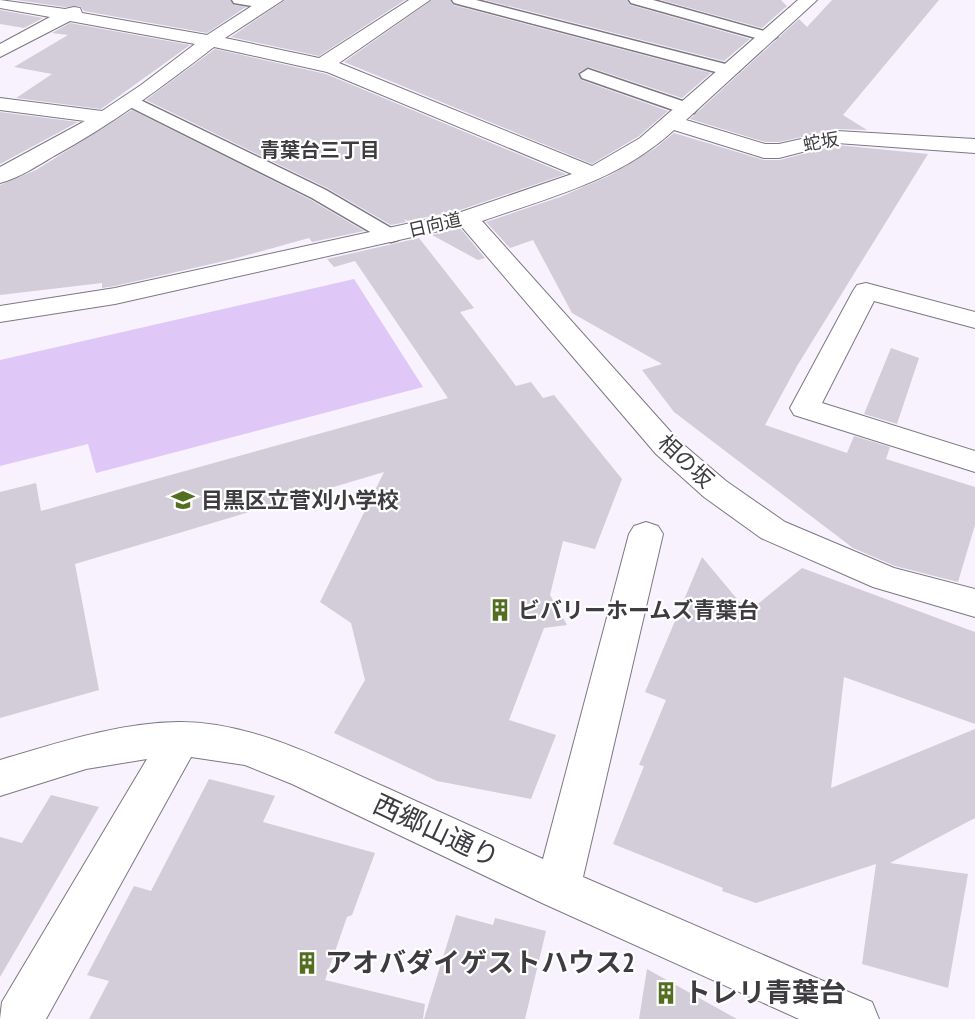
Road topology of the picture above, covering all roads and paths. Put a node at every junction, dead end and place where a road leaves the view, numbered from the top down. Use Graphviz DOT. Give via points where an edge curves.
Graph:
graph roads {
  1 [pos="97,0"];
  2 [pos="239,0"];
  3 [pos="421,0"];
  4 [pos="459,0"];
  5 [pos="636,0"];
  6 [pos="808,0"];
  7 [pos="269,2"];
  8 [pos="0,3"];
  9 [pos="69,15"];
  10 [pos="769,37"];
  11 [pos="211,41"];
  12 [pos="0,51"];
  13 [pos="322,64"];
  14 [pos="731,71"];
  15 [pos="588,74"];
  16 [pos="132,100"];
  17 [pos="0,104"];
  18 [pos="680,116"];
  19 [pos="104,117"];
  20 [pos="975,146"];
  21 [pos="592,175"];
  22 [pos="0,176"];
  23 [pos="467,218"];
  24 [pos="390,236"];
  25 [pos="0,314"];
  26 [pos="975,320"];
  27 [pos="975,462"];
  28 [pos="646,534"];
  29 [pos="975,603"];
  30 [pos="180,739"];
  31 [pos="0,778"];
  32 [pos="558,888"];
  33 [pos="19,1019"];
  34 [pos="855,1019"];
  1 -- 9 [label="street"];
  2 -- 7 [label="lane"];
  3 -- 13 [label="street"];
  4 -- 14 [label="lane"];
  5 -- 10 [label="lane"];
  6 -- 10 [label="street, 日向道"];
  7 -- 11 [label="street"];
  8 -- 9 [label="street"];
  9 -- 11 [label="street"];
  9 -- 12 [label="street"];
  10 -- 14 [label="street, 日向道"];
  11 -- 13 [label="street"];
  11 -- 16 [label="street"];
  13 -- 21 [label="street"];
  14 -- 18 [label="street, 日向道"];
  15 -- 18 [label="lane"];
  16 -- 19 [label="street"];
  16 -- 24 [label="lane" via="319,194"];
  17 -- 19 [label="street"];
  18 -- 20 [label="street, 蛇坂" via="764,151 837,137"];
  18 -- 21 [label="street, 日向道" via="648,143"];
  19 -- 22 [label="street"];
  21 -- 23 [label="street, 日向道"];
  23 -- 24 [label="street, 日向道"];
  23 -- 29 [label="street, 相の坂" via="667,447 715,489 773,530 885,578"];
  24 -- 25 [label="street, 日向道" via="115,296"];
  26 -- 27 [label="street" via="866,291 805,408"];
  28 -- 32 [label="street"];
  30 -- 31 [label="street, 西郷山通り" via="86,752"];
  30 -- 32 [label="street, 西郷山通り" via="247,748 278,759"];
  30 -- 33 [label="street"];
  32 -- 34 [label="street, 西郷山通り"];
}
